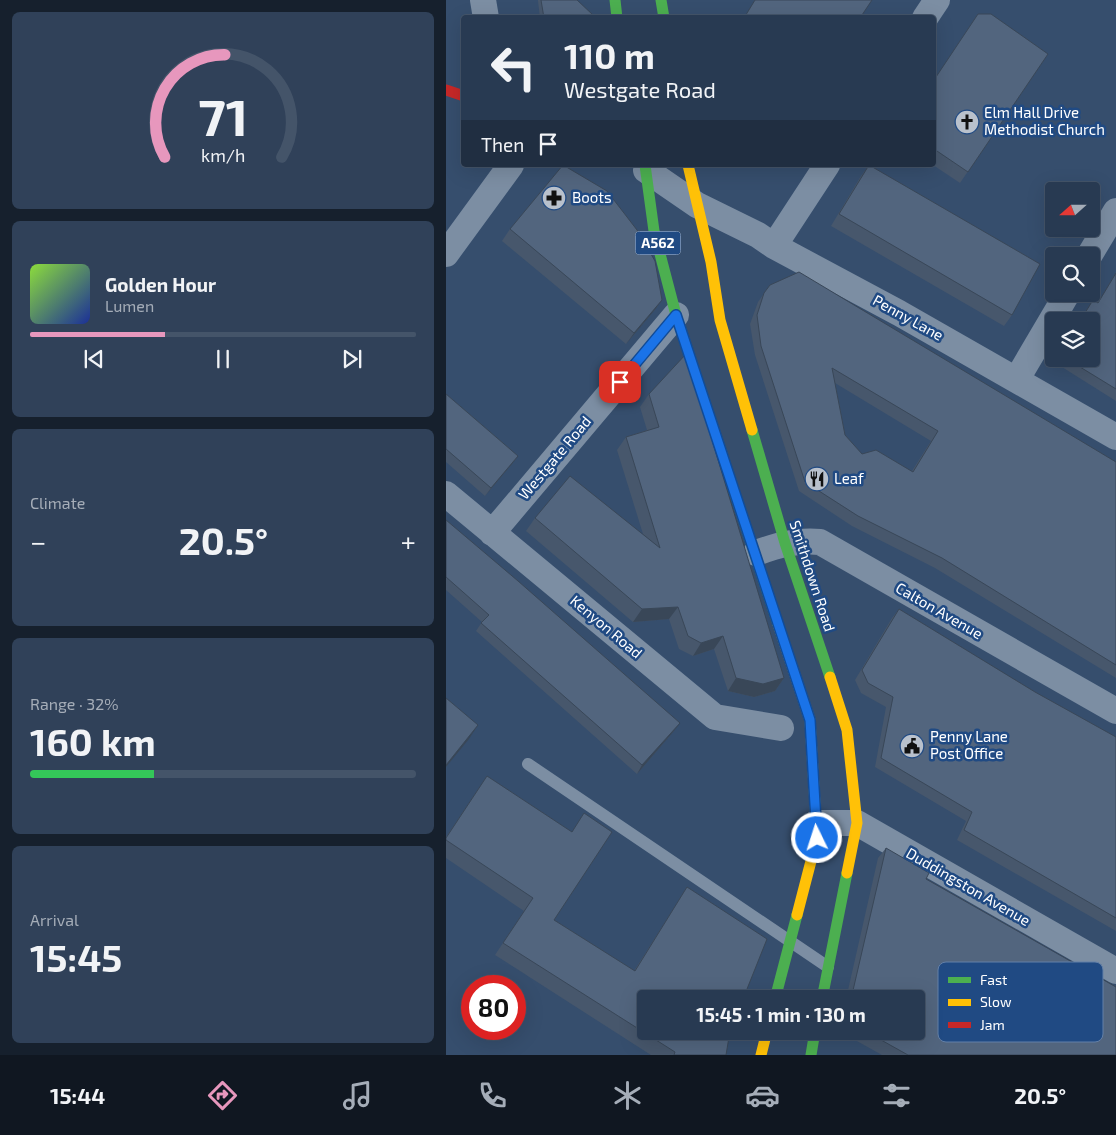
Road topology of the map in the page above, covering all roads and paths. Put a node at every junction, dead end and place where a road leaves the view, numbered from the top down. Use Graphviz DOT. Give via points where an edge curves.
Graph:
graph roads {
  1 [pos="483,0"];
  2 [pos="662,0"];
  3 [pos="937,0"];
  4 [pos="486,15"];
  5 [pos="664,15"];
  6 [pos="927,15"];
  7 [pos="446,90"];
  8 [pos="461,95"];
  9 [pos="510,167"];
  10 [pos="643,167"];
  11 [pos="688,167"];
  12 [pos="826,167"];
  13 [pos="697,205"];
  14 [pos="1116,211"];
  15 [pos="774,246"];
  16 [pos="1094,247"];
  17 [pos="446,254"];
  18 [pos="1062,302"];
  19 [pos="676,315"];
  20 [pos="1016,379"];
  21 [pos="1116,437"];
  22 [pos="446,494"];
  23 [pos="492,533"];
  24 [pos="785,543"];
  25 [pos="756,553"];
  26 [pos="1116,711"];
  27 [pos="780,728"];
  28 [pos="528,764"];
  29 [pos="816,823"];
  30 [pos="857,823"];
  31 [pos="790,941"];
  32 [pos="1100,962"];
  33 [pos="1103,964"];
  34 [pos="828,967"];
  35 [pos="1116,971"];
  36 [pos="777,990"];
  37 [pos="824,990"];
  38 [pos="765,1040"];
  39 [pos="761,1055"];
  1 -- 4 [label="street"];
  2 -- 5 [label="main road"];
  3 -- 6 [label="street"];
  7 -- 8 [label="main road"];
  9 -- 17 [label="street"];
  10 -- 13 [label="street, Penny Lane"];
  10 -- 19 [label="main road, A562" via="654,231"];
  11 -- 13 [label="main road, Smithdown Road / A562"];
  12 -- 15 [label="street"];
  13 -- 15 [label="street, Penny Lane"];
  13 -- 24 [label="main road, Smithdown Road / A562" via="711,262 720,320"];
  14 -- 16 [label="street"];
  15 -- 20 [label="street, Penny Lane"];
  18 -- 20 [label="street"];
  19 -- 23 [label="street, Westgate Road"];
  19 -- 25 [label="main road, A562"];
  20 -- 21 [label="street, Penny Lane"];
  22 -- 23 [label="street, Kenyon Road"];
  23 -- 27 [label="street, Kenyon Road" via="714,717"];
  24 -- 25 [label="street, Calton Avenue"];
  24 -- 26 [label="street, Calton Avenue" via="802,540 820,542"];
  24 -- 30 [label="main road, Smithdown Road / A562" via="846,730"];
  25 -- 29 [label="main road, A562" via="810,720"];
  28 -- 31 [label="lane"];
  29 -- 30 [label="street, Duddingston Avenue"];
  29 -- 31 [label="main road, A562" via="817,838"];
  30 -- 32 [label="street, Duddingston Avenue"];
  30 -- 34 [label="main road, Smithdown Road / A562"];
  31 -- 34 [label="lane"];
  31 -- 36 [label="main road, A562"];
  33 -- 35 [label="street, Duddingston Avenue"];
  34 -- 37 [label="main road, Smithdown Road / A562"];
  38 -- 39 [label="main road"];
}
